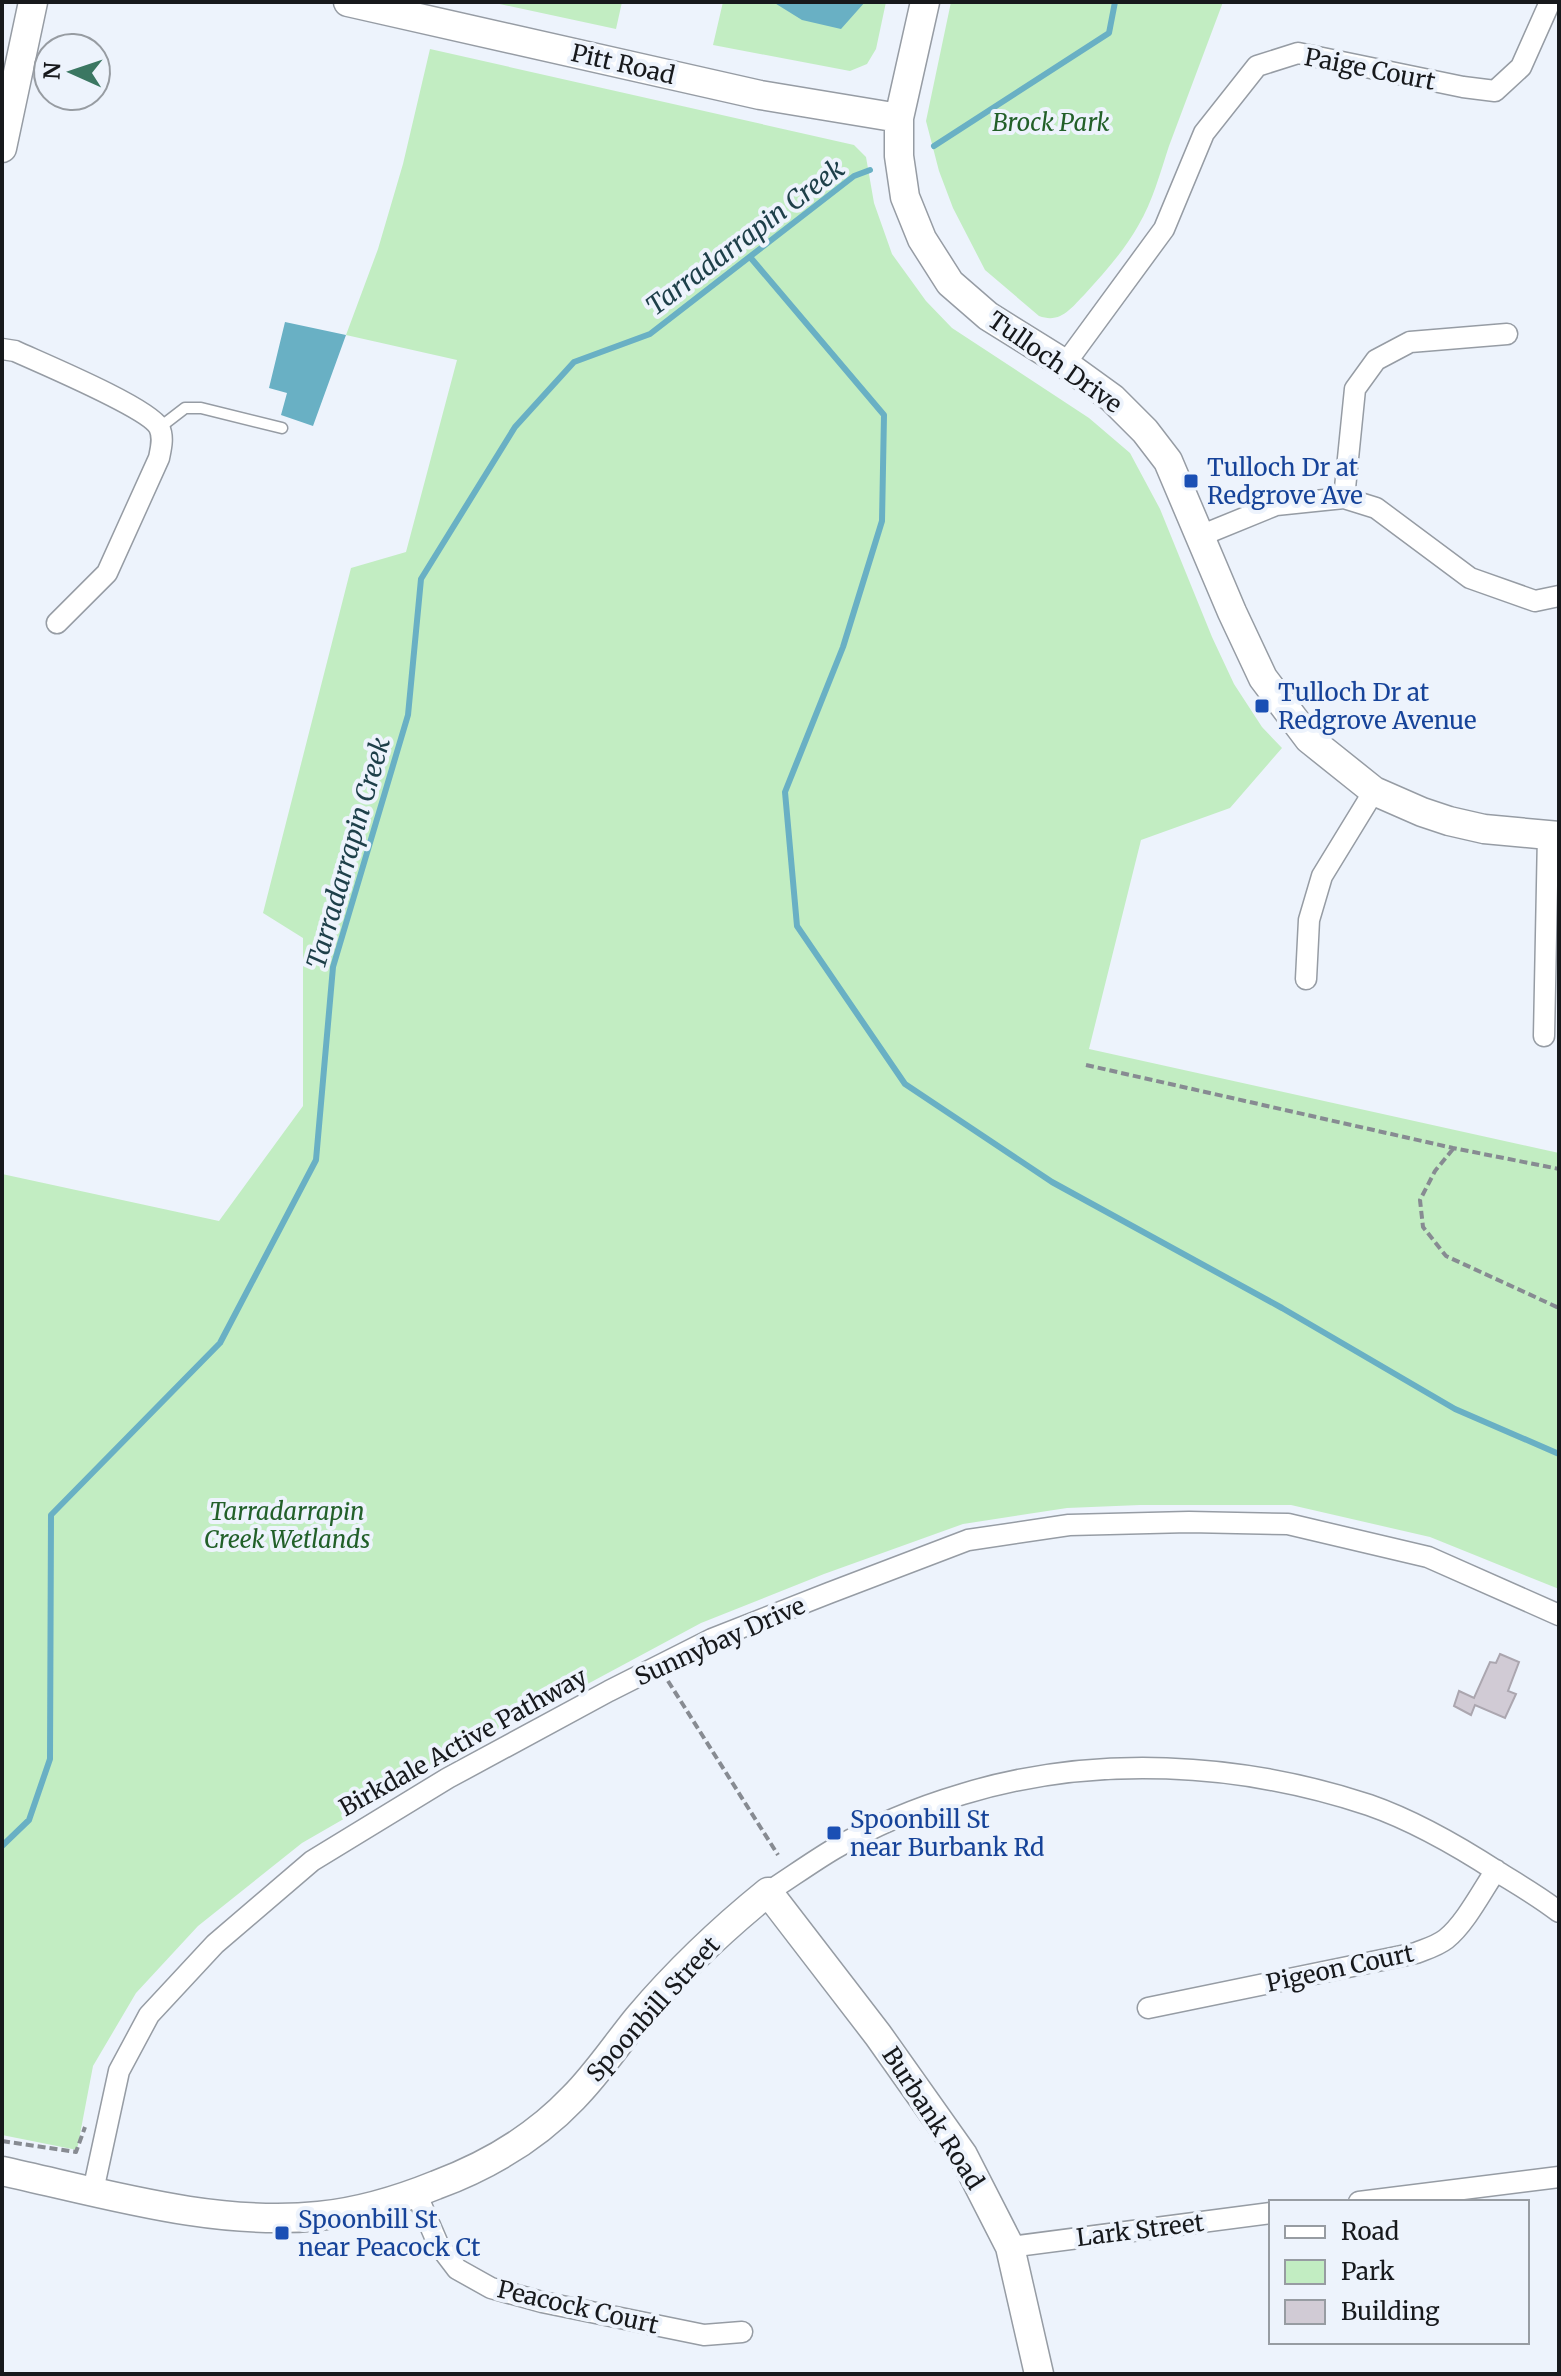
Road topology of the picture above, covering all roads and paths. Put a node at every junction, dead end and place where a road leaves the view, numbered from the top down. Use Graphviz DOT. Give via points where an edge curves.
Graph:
graph roads {
  1 [pos="33,2"];
  2 [pos="348,2"];
  3 [pos="925,2"];
  4 [pos="1550,2"];
  5 [pos="899,118"];
  6 [pos="2,148"];
  7 [pos="1507,334"];
  8 [pos="2,349"];
  9 [pos="1065,364"];
  10 [pos="159,428"];
  11 [pos="282,428"];
  12 [pos="1344,498"];
  13 [pos="1200,536"];
  14 [pos="1559,596"];
  15 [pos="57,623"];
  16 [pos="1374,791"];
  17 [pos="1554,835"];
  18 [pos="1306,979"];
  19 [pos="1544,1036"];
  20 [pos="1086,1065"];
  21 [pos="1453,1148"];
  22 [pos="1559,1169"];
  23 [pos="1559,1308"];
  24 [pos="1559,1615"];
  25 [pos="660,1666"];
  26 [pos="778,1855"];
  27 [pos="1496,1870"];
  28 [pos="768,1892"];
  29 [pos="1559,1912"];
  30 [pos="1148,2008"];
  31 [pos="85,2127"];
  32 [pos="2,2141"];
  33 [pos="2,2171"];
  34 [pos="1559,2177"];
  35 [pos="93,2191"];
  36 [pos="416,2193"];
  37 [pos="1375,2200"];
  38 [pos="1269,2213"];
  39 [pos="1010,2247"];
  40 [pos="742,2332"];
  41 [pos="1039,2374"];
  1 -- 6 [label="street"];
  2 -- 5 [label="street, Pitt Road" via="760,95"];
  3 -- 5 [label="street, Tulloch Drive"];
  4 -- 9 [label="street, Paige Court" via="1521,67 1495,91 1298,53 1257,66 1204,133 1164,229"];
  5 -- 9 [label="street, Tulloch Drive" via="905,197 922,239 950,283 988,316"];
  7 -- 12 [label="street" via="1410,342 1376,360 1355,389"];
  8 -- 10 [label="street" via="112,396"];
  9 -- 13 [label="street, Tulloch Drive" via="1112,398 1145,431 1168,461"];
  10 -- 11 [label="lane" via="185,408"];
  10 -- 15 [label="street" via="159,458 107,573"];
  12 -- 13 [label="street" via="1276,505"];
  12 -- 14 [label="street" via="1376,508 1470,578 1535,601"];
  13 -- 16 [label="street, Tulloch Drive" via="1263,678 1309,739"];
  16 -- 17 [label="street, Tulloch Drive" via="1449,821"];
  16 -- 18 [label="street" via="1322,876 1309,920"];
  17 -- 19 [label="street"];
  20 -- 21 [label="path"];
  21 -- 22 [label="path"];
  21 -- 23 [label="path" via="1420,1200 1423,1227 1446,1256"];
  24 -- 25 [label="street, Sunnybay Drive" via="1428,1557 1288,1524 1069,1525 968,1540 712,1639"];
  25 -- 26 [label="path"];
  25 -- 35 [label="street, Sunnybay Drive" via="448,1778 312,1861 215,1944 149,2015 119,2071"];
  27 -- 28 [label="street, Spoonbill Street" via="1371,1806 1283,1782 1150,1767 1009,1782 961,1795 847,1842"];
  27 -- 29 [label="street, Spoonbill Street"];
  27 -- 30 [label="street, Pigeon Court" via="1445,1940 1416,1953"];
  28 -- 36 [label="street, Spoonbill Street" via="666,1986 574,2098 548,2121 462,2176"];
  28 -- 39 [label="street, Burbank Road" via="963,2155"];
  31 -- 32 [label="path" via="76,2152"];
  33 -- 35 [label="street, Spoonbill Street"];
  34 -- 37 [label="street"];
  35 -- 36 [label="street, Spoonbill Street" via="194,2211 269,2217 320,2216"];
  36 -- 40 [label="street, Peacock Court" via="438,2244 457,2269 491,2288 704,2335"];
  38 -- 39 [label="street, Lark Street"];
  39 -- 41 [label="street, Burbank Road"];
}
